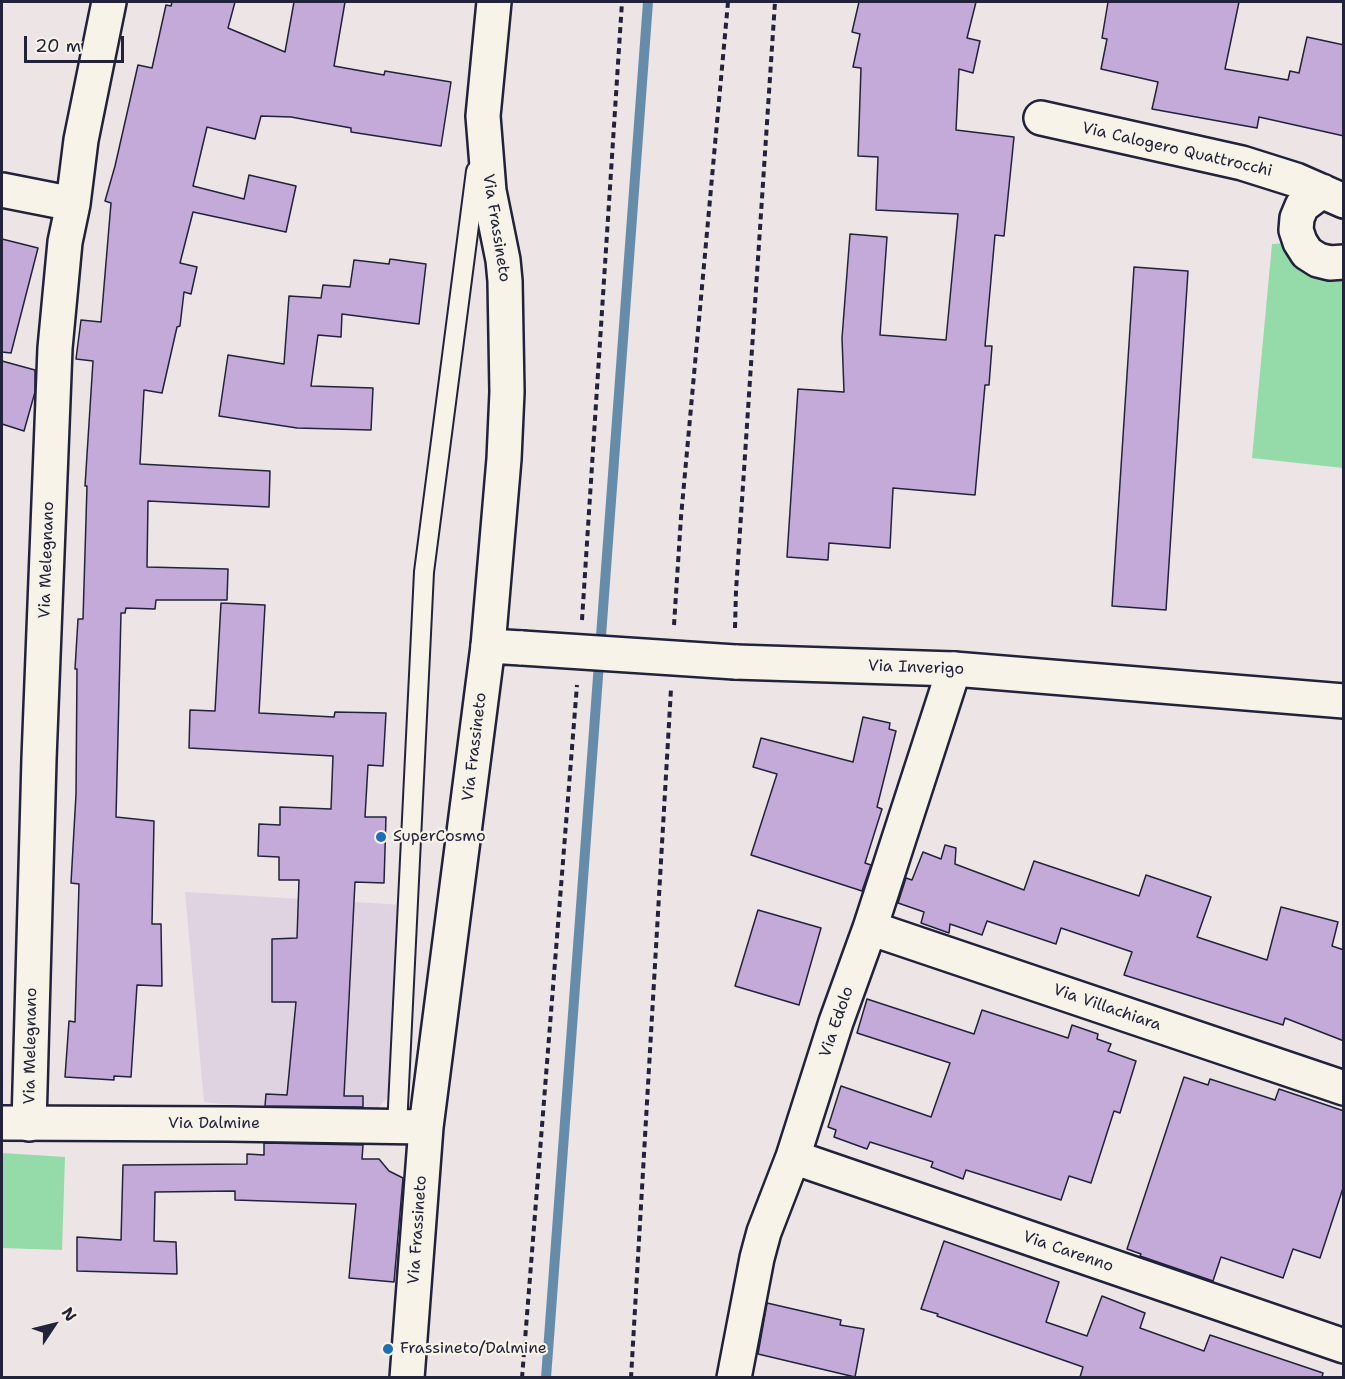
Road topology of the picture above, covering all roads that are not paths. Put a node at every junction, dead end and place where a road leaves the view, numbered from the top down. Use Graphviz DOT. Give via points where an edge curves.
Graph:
graph roads {
  1 [pos="109,2"];
  2 [pos="494,2"];
  3 [pos="483,116"];
  4 [pos="1041,118"];
  5 [pos="2,190"];
  6 [pos="1333,196"];
  7 [pos="73,204"];
  8 [pos="1344,262"];
  9 [pos="488,646"];
  10 [pos="954,669"];
  11 [pos="1344,701"];
  12 [pos="870,928"];
  13 [pos="1344,1088"];
  14 [pos="15,1123"];
  15 [pos="411,1127"];
  16 [pos="793,1157"];
  17 [pos="1344,1346"];
  18 [pos="406,1377"];
  19 [pos="734,1377"];
  1 -- 7 [label="street, Via Melegnano" via="81,140"];
  2 -- 3 [label="street, Via Frassineto"];
  3 -- 9 [label="street, Via Frassineto" via="489,191 505,281 507,392"];
  3 -- 15 [label="lane, Via Frassineto" via="425,564"];
  4 -- 6 [label="street, Via Calogero Quattrocchi" via="1242,163"];
  5 -- 7 [label="street"];
  6 -- 8 [label="street" via="1302,206 1297,218 1298,236 1307,253 1318,260"];
  7 -- 14 [label="street, Via Melegnano" via="65,242 55,348 39,759"];
  9 -- 10 [label="street, Via Inverigo, bridge" via="735,662"];
  9 -- 15 [label="street, Via Frassineto"];
  10 -- 11 [label="street, Via Inverigo"];
  10 -- 12 [label="street, Via Edolo"];
  12 -- 13 [label="street, Via Villachiara"];
  12 -- 16 [label="street, Via Edolo"];
  14 -- 15 [label="street, Via Dalmine"];
  15 -- 18 [label="street, Via Frassineto"];
  16 -- 17 [label="street, Via Carenno"];
  16 -- 19 [label="street, Via Edolo" via="757,1258"];
}
